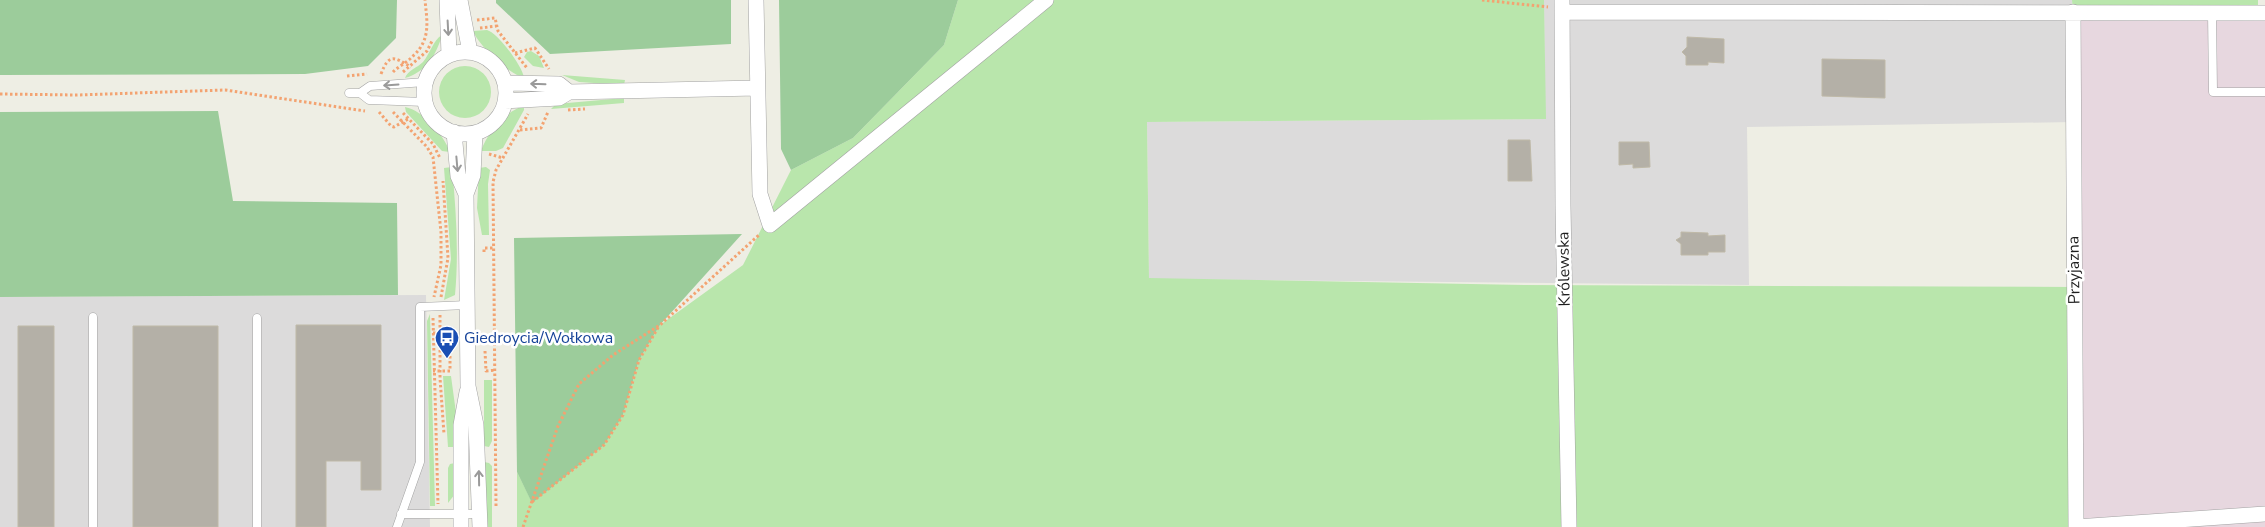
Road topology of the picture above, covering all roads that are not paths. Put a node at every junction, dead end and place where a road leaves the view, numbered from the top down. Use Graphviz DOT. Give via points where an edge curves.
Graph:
graph roads {
  1 [pos="447,0"];
  2 [pos="460,0"];
  3 [pos="756,0"];
  4 [pos="1046,0"];
  5 [pos="1562,6"];
  6 [pos="2073,12"];
  7 [pos="2212,12"];
  8 [pos="2265,12"];
  9 [pos="470,52"];
  10 [pos="449,55"];
  11 [pos="425,82"];
  12 [pos="505,83"];
  13 [pos="757,88"];
  14 [pos="569,92"];
  15 [pos="2265,92"];
  16 [pos="349,93"];
  17 [pos="360,93"];
  18 [pos="505,101"];
  19 [pos="425,102"];
  20 [pos="454,132"];
  21 [pos="475,133"];
  22 [pos="466,194"];
  23 [pos="467,305"];
  24 [pos="93,317"];
  25 [pos="256,318"];
  26 [pos="468,386"];
  27 [pos="401,514"];
  28 [pos="2265,514"];
  29 [pos="461,520"];
  30 [pos="480,520"];
  31 [pos="92,527"];
  32 [pos="258,527"];
  33 [pos="397,527"];
  34 [pos="1569,527"];
  35 [pos="2076,527"];
  1 -- 10 [label="street, one-way"];
  2 -- 9 [label="street"];
  3 -- 13 [label="street"];
  4 -- 13 [label="street" via="770,225 760,194"];
  5 -- 6 [label="street"];
  5 -- 34 [label="street, Królewska"];
  6 -- 7 [label="street"];
  6 -- 35 [label="street, Przyjazna"];
  7 -- 8 [label="street"];
  7 -- 15 [label="lane" via="2213,92"];
  9 -- 10 [label="street"];
  9 -- 12 [label="street" via="492,62"];
  10 -- 11 [label="street" via="438,62"];
  11 -- 17 [label="lane, one-way" via="370,86"];
  11 -- 19 [label="street"];
  14 -- 12 [label="street, one-way" via="559,84"];
  12 -- 18 [label="street"];
  13 -- 14 [label="street"];
  14 -- 18 [label="street" via="552,108"];
  16 -- 17 [label="lane"];
  17 -- 19 [label="lane" via="369,100"];
  18 -- 21 [label="street" via="494,121"];
  19 -- 20 [label="street" via="435,122"];
  20 -- 21 [label="street"];
  20 -- 22 [label="street, one-way" via="458,176"];
  21 -- 22 [label="street" via="473,175"];
  22 -- 23 [label="street"];
  23 -- 26 [label="street"];
  23 -- 27 [label="lane" via="420,307 420,462"];
  24 -- 31 [label="lane"];
  25 -- 32 [label="lane"];
  26 -- 29 [label="street" via="461,425"];
  30 -- 26 [label="street, one-way" via="476,425"];
  27 -- 29 [label="lane"];
  27 -- 33 [label="lane"];
  28 -- 35 [label="street"];
  29 -- 30 [label="lane"];
}
